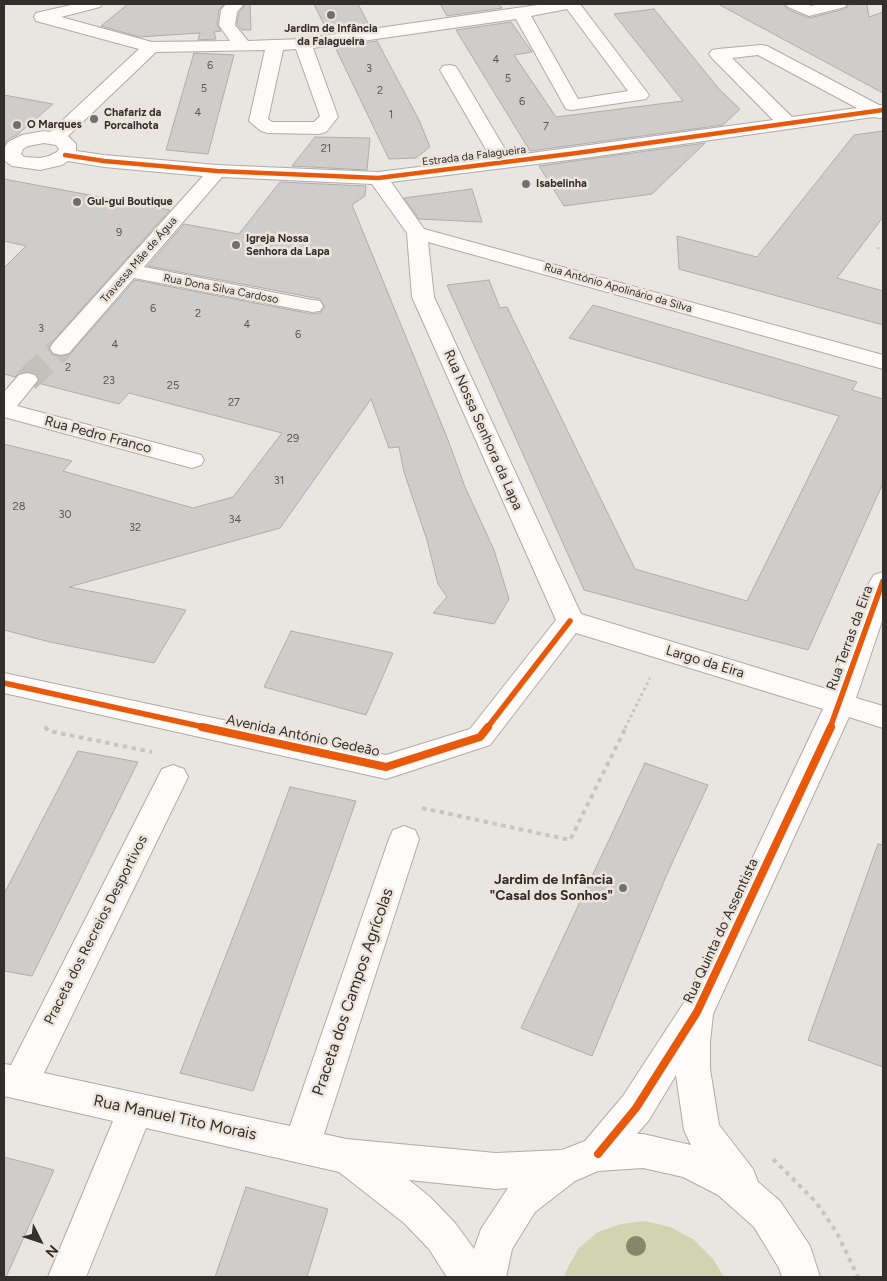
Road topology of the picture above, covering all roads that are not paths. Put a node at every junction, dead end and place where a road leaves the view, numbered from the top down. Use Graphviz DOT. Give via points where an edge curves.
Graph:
graph roads {
  1 [pos="94,4"];
  2 [pos="236,4"];
  3 [pos="571,4"];
  4 [pos="794,4"];
  5 [pos="839,4"];
  6 [pos="521,13"];
  7 [pos="303,44"];
  8 [pos="275,45"];
  9 [pos="243,46"];
  10 [pos="151,47"];
  11 [pos="448,70"];
  12 [pos="881,112"];
  13 [pos="787,123"];
  14 [pos="54,138"];
  15 [pos="9,145"];
  16 [pos="65,154"];
  17 [pos="503,162"];
  18 [pos="216,171"];
  19 [pos="378,178"];
  20 [pos="417,233"];
  21 [pos="131,271"];
  22 [pos="312,306"];
  23 [pos="61,348"];
  24 [pos="883,362"];
  25 [pos="27,380"];
  26 [pos="4,406"];
  27 [pos="4,410"];
  28 [pos="192,460"];
  29 [pos="883,581"];
  30 [pos="570,621"];
  31 [pos="7,690"];
  32 [pos="840,703"];
  33 [pos="883,717"];
  34 [pos="173,777"];
  35 [pos="404,839"];
  36 [pos="697,1012"];
  37 [pos="12,1082"];
  38 [pos="135,1110"];
  39 [pos="302,1144"];
  40 [pos="598,1154"];
  41 [pos="346,1156"];
  42 [pos="562,1168"];
  43 [pos="767,1214"];
  44 [pos="801,1272"];
  45 [pos="67,1277"];
  46 [pos="470,1277"];
  47 [pos="486,1277"];
  1 -- 10 [label="street" via="42,17"];
  2 -- 9 [label="street" via="229,10 227,25"];
  3 -- 6 [label="street"];
  3 -- 6 [label="street" via="640,95 572,105"];
  4 -- 5 [label="street" via="809,11"];
  6 -- 7 [label="street"];
  7 -- 8 [label="street"];
  7 -- 8 [label="street" via="329,117 319,128 268,127 258,121"];
  8 -- 9 [label="street"];
  9 -- 10 [label="street"];
  10 -- 14 [label="street"];
  11 -- 17 [label="street"];
  12 -- 13 [label="street, Estrada da Falagueira"];
  12 -- 13 [label="street" via="761,50 718,54"];
  13 -- 17 [label="street, Estrada da Falagueira"];
  14 -- 15 [label="street" via="33,138"];
  14 -- 16 [label="street" via="67,144"];
  15 -- 16 [label="street" via="12,157 26,164 48,163"];
  16 -- 18 [label="street, Estrada da Falagueira" via="104,161"];
  17 -- 19 [label="street, Estrada da Falagueira"];
  18 -- 19 [label="street, Estrada da Falagueira"];
  18 -- 21 [label="street, Travessa Mãe de Água"];
  19 -- 20 [label="street"];
  20 -- 24 [label="street, Rua António Apolinário da Silva"];
  20 -- 30 [label="street, Rua Nossa Senhora da Lapa" via="423,297"];
  21 -- 22 [label="street, Rua Dona Silva Cardoso"];
  21 -- 23 [label="street, Travessa Mãe de Água"];
  25 -- 26 [label="street"];
  27 -- 28 [label="street, Rua Pedro Franco"];
  29 -- 32 [label="street, Rua Terras da Eira"];
  30 -- 31 [label="street, Avenida António Gedeão" via="480,737 386,767"];
  30 -- 32 [label="street, Largo da Eira"];
  32 -- 33 [label="street, Largo da Eira"];
  32 -- 36 [label="street, Rua Quinta do Assentista"];
  34 -- 37 [label="street, Praceta dos Recreios Desportivos"];
  35 -- 39 [label="street, Praceta dos Campos Agrícolas"];
  36 -- 40 [label="street, Rua Quinta do Assentista" via="636,1108"];
  36 -- 43 [label="street, Rua Quinta do Assentista" via="692,1069 702,1130 715,1151"];
  37 -- 38 [label="street, Rua Manuel Tito Morais"];
  38 -- 39 [label="street, Rua Manuel Tito Morais"];
  38 -- 45 [label="street"];
  39 -- 41 [label="street, Rua Manuel Tito Morais"];
  40 -- 42 [label="street"];
  40 -- 43 [label="street" via="643,1150 688,1161 730,1182"];
  41 -- 42 [label="street, Rua Manuel Tito Morais" via="496,1172"];
  41 -- 46 [label="street, Rua Manuel Tito Morais" via="417,1210 442,1236"];
  42 -- 47 [label="street" via="522,1199 494,1242"];
  43 -- 44 [label="street"];
}
